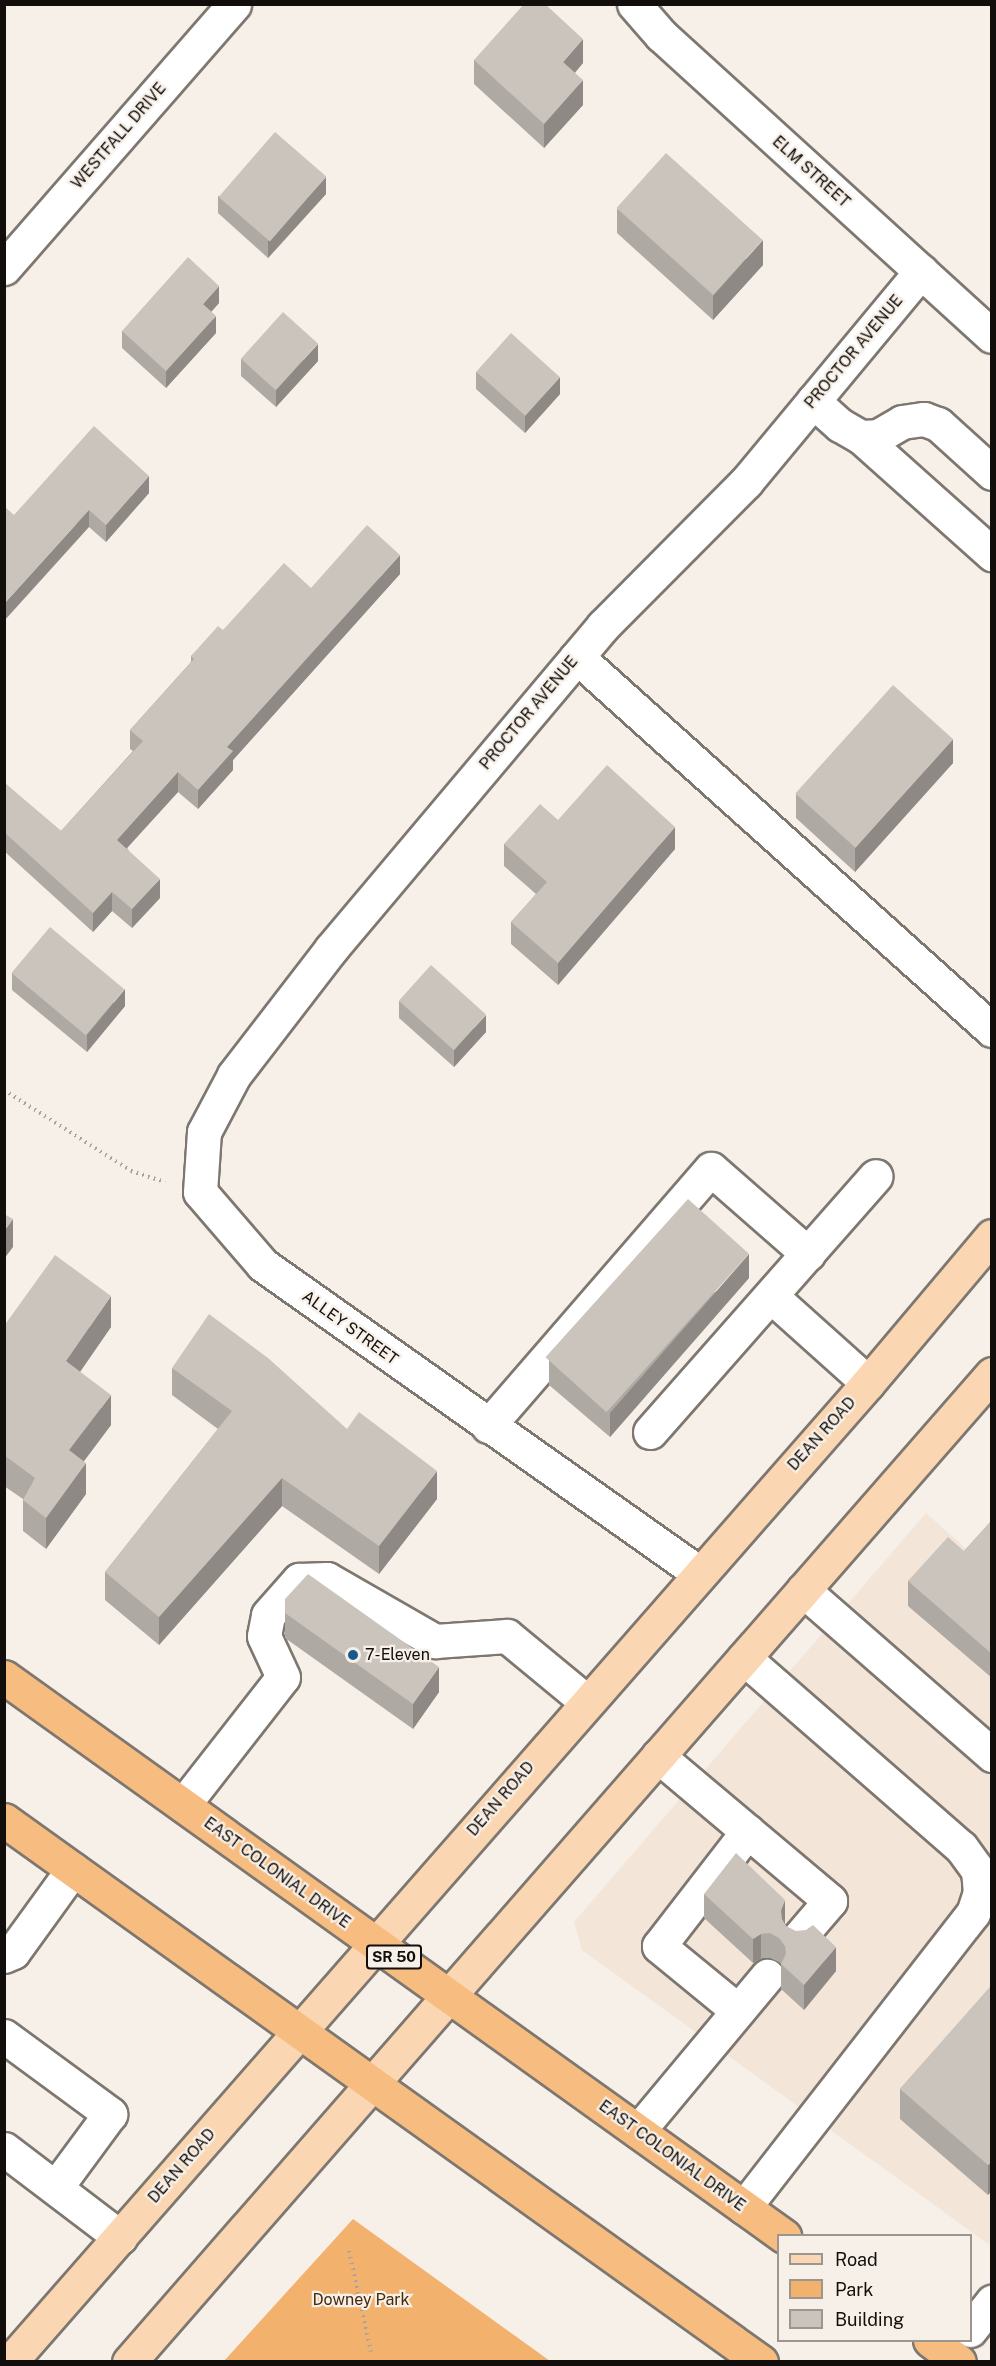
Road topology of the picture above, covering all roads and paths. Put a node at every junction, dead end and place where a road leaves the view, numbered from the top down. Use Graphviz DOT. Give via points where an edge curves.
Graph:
graph roads {
  1 [pos="234,4"];
  2 [pos="634,4"];
  3 [pos="4,268"];
  4 [pos="921,271"];
  5 [pos="992,336"];
  6 [pos="813,401"];
  7 [pos="861,437"];
  8 [pos="992,472"];
  9 [pos="992,555"];
  10 [pos="577,657"];
  11 [pos="992,1030"];
  12 [pos="4,1090"];
  13 [pos="876,1176"];
  14 [pos="200,1192"];
  15 [pos="992,1236"];
  16 [pos="808,1254"];
  17 [pos="771,1296"];
  18 [pos="992,1374"];
  19 [pos="867,1383"];
  20 [pos="488,1426"];
  21 [pos="650,1432"];
  22 [pos="699,1573"];
  23 [pos="803,1590"];
  24 [pos="744,1658"];
  25 [pos="4,1677"];
  26 [pos="587,1702"];
  27 [pos="992,1755"];
  28 [pos="658,1756"];
  29 [pos="183,1805"];
  30 [pos="4,1820"];
  31 [pos="748,1831"];
  32 [pos="73,1869"];
  33 [pos="799,1936"];
  34 [pos="376,1944"];
  35 [pos="4,1956"];
  36 [pos="767,1976"];
  37 [pos="449,1996"];
  38 [pos="737,2010"];
  39 [pos="299,2031"];
  40 [pos="4,2036"];
  41 [pos="373,2084"];
  42 [pos="638,2131"];
  43 [pos="4,2149"];
  44 [pos="57,2186"];
  45 [pos="744,2207"];
  46 [pos="783,2234"];
  47 [pos="120,2237"];
  48 [pos="349,2250"];
  49 [pos="992,2302"];
  50 [pos="972,2327"];
  51 [pos="371,2352"];
  52 [pos="10,2361"];
  53 [pos="129,2361"];
  54 [pos="761,2361"];
  1 -- 3 [label="street, WESTFALL DRIVE"];
  2 -- 4 [label="street, ELM STREET" via="661,35"];
  4 -- 5 [label="street, ELM STREET"];
  4 -- 6 [label="street, PROCTOR AVENUE"];
  6 -- 7 [label="street"];
  6 -- 10 [label="street, PROCTOR AVENUE" via="746,483"];
  7 -- 8 [label="street" via="878,436 902,422 924,419 938,424"];
  7 -- 9 [label="street"];
  10 -- 11 [label="street"];
  10 -- 14 [label="street, PROCTOR AVENUE" via="331,949 234,1075 204,1132"];
  12 -- 14 [label="path" via="131,1171"];
  13 -- 16 [label="street"];
  14 -- 20 [label="street, ALLEY STREET" via="263,1265"];
  15 -- 19 [label="main road, DEAN ROAD"];
  16 -- 17 [label="street"];
  16 -- 20 [label="street" via="711,1169"];
  17 -- 19 [label="street"];
  17 -- 21 [label="street"];
  18 -- 23 [label="main road"];
  19 -- 22 [label="main road, DEAN ROAD"];
  20 -- 22 [label="street, ALLEY STREET"];
  22 -- 26 [label="main road, DEAN ROAD"];
  23 -- 24 [label="main road"];
  23 -- 27 [label="street"];
  24 -- 28 [label="main road"];
  24 -- 45 [label="street" via="961,1847 978,1870 980,1892 972,1913"];
  25 -- 29 [label="highway, EAST COLONIAL DRIVE / SR 50"];
  26 -- 29 [label="street" via="507,1636 435,1641 327,1579 298,1580 268,1615 264,1636 283,1677"];
  26 -- 34 [label="main road, DEAN ROAD"];
  28 -- 31 [label="street"];
  28 -- 37 [label="main road"];
  29 -- 34 [label="highway, EAST COLONIAL DRIVE / SR 50"];
  30 -- 32 [label="highway"];
  31 -- 33 [label="street" via="830,1901"];
  31 -- 38 [label="street" via="659,1946"];
  32 -- 35 [label="street" via="13,1952"];
  32 -- 39 [label="highway"];
  34 -- 37 [label="highway, EAST COLONIAL DRIVE / SR 50"];
  34 -- 39 [label="main road, DEAN ROAD"];
  36 -- 38 [label="street"];
  37 -- 41 [label="main road"];
  37 -- 42 [label="highway, EAST COLONIAL DRIVE / SR 50"];
  38 -- 42 [label="street"];
  39 -- 41 [label="highway"];
  39 -- 47 [label="main road, DEAN ROAD"];
  40 -- 44 [label="street" via="110,2114"];
  41 -- 53 [label="main road"];
  41 -- 54 [label="highway"];
  42 -- 45 [label="highway, EAST COLONIAL DRIVE / SR 50"];
  43 -- 44 [label="street"];
  44 -- 47 [label="street"];
  45 -- 46 [label="highway, EAST COLONIAL DRIVE / SR 50"];
  47 -- 52 [label="main road, DEAN ROAD"];
  48 -- 51 [label="path"];
  49 -- 50 [label="street"];
}
